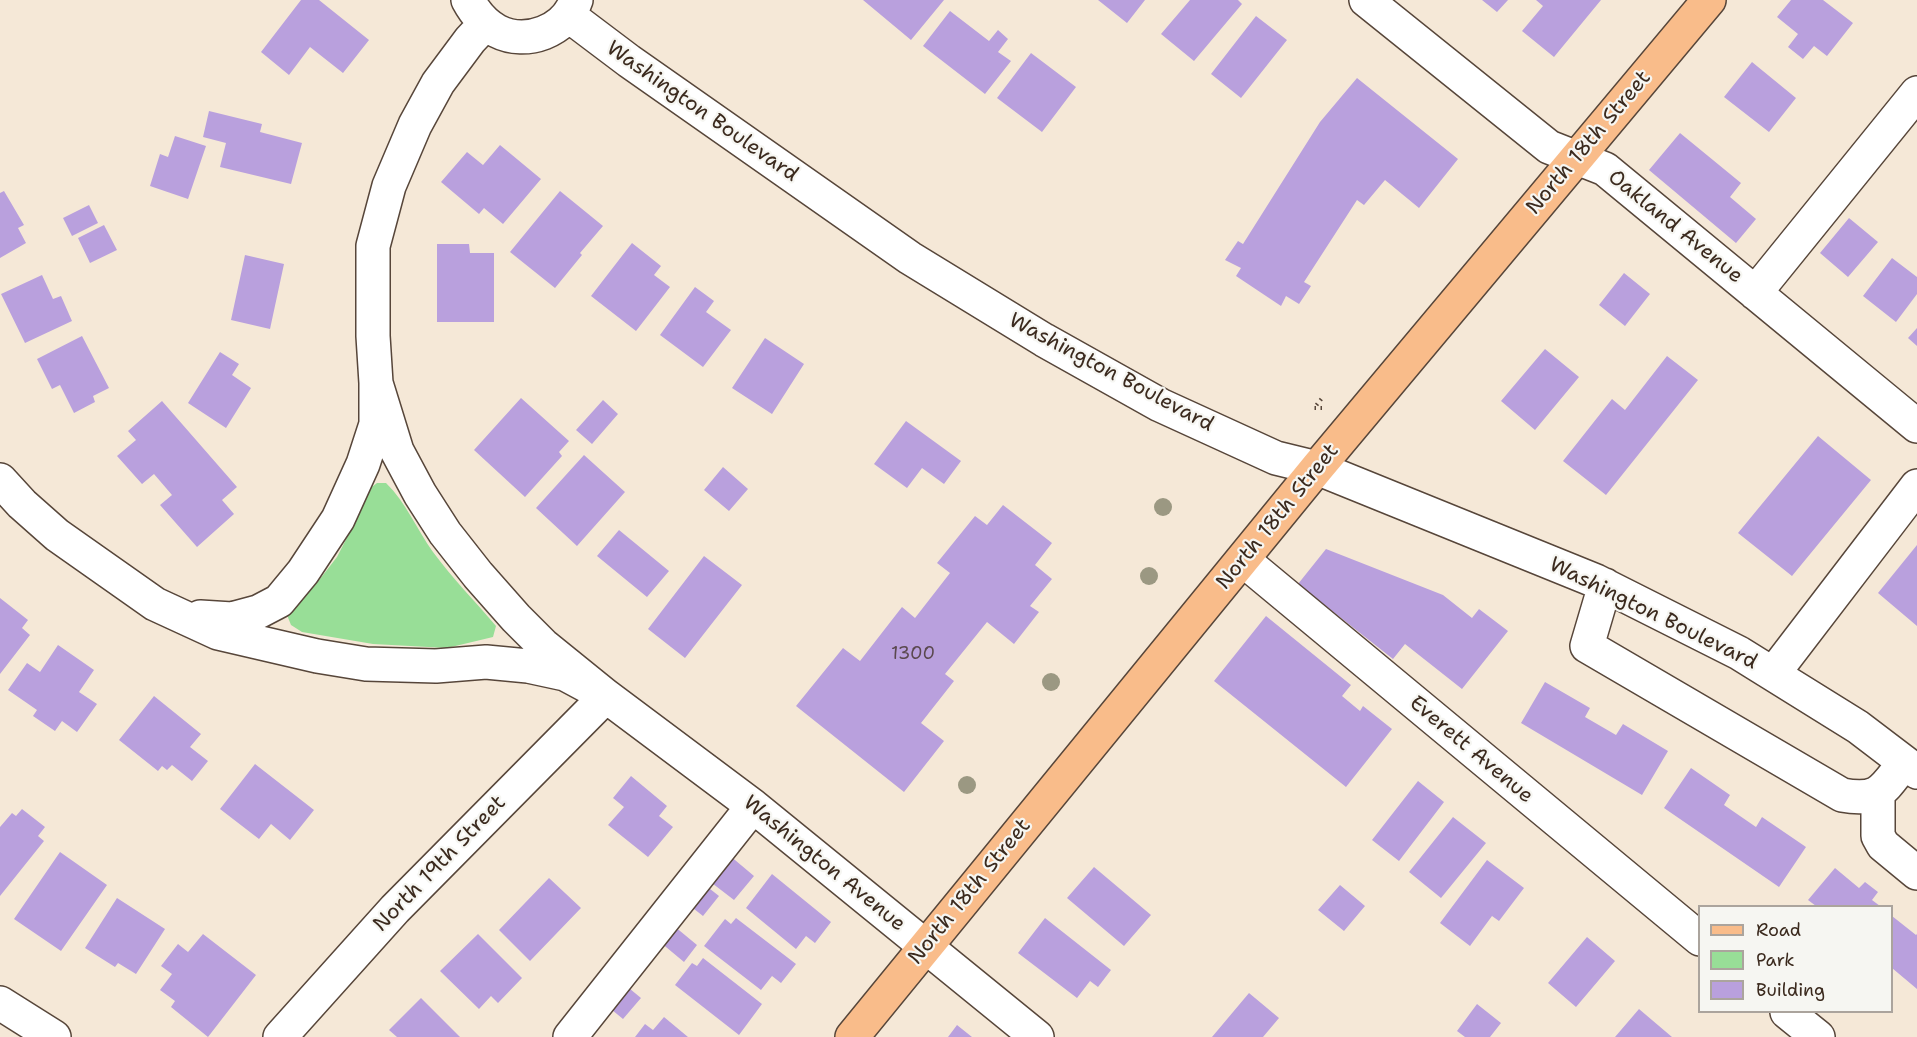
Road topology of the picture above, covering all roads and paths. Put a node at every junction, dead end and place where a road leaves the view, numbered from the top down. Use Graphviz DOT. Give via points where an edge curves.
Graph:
graph roads {
  1 [pos="1366,0"];
  2 [pos="1709,0"];
  3 [pos="572,8"];
  4 [pos="477,12"];
  5 [pos="1917,93"];
  6 [pos="1575,158"];
  7 [pos="1755,292"];
  8 [pos="376,383"];
  9 [pos="1323,397"];
  10 [pos="1322,408"];
  11 [pos="1917,426"];
  12 [pos="1317,468"];
  13 [pos="0,480"];
  14 [pos="1917,486"];
  15 [pos="1243,560"];
  16 [pos="1605,585"];
  17 [pos="156,604"];
  18 [pos="1773,675"];
  19 [pos="606,696"];
  20 [pos="1911,767"];
  21 [pos="1878,794"];
  22 [pos="753,806"];
  23 [pos="1917,873"];
  24 [pos="1698,937"];
  25 [pos="926,946"];
  26 [pos="0,1003"];
  27 [pos="1789,1013"];
  28 [pos="54,1037"];
  29 [pos="280,1037"];
  30 [pos="570,1037"];
  31 [pos="852,1037"];
  32 [pos="1037,1037"];
  33 [pos="1818,1037"];
  1 -- 6 [label="street, Oakland Avenue" via="1549,147"];
  2 -- 6 [label="main road, North 18th Street"];
  3 -- 4 [label="street" via="557,26 528,37 498,32"];
  3 -- 12 [label="street, Washington Boulevard" via="629,61 910,258 1160,405 1276,458"];
  4 -- 8 [label="street" via="470,40 438,82 415,125 389,186 372,246"];
  5 -- 7 [label="street"];
  6 -- 7 [label="street, Oakland Avenue" via="1605,169"];
  6 -- 12 [label="main road, North 18th Street"];
  7 -- 11 [label="street, Oakland Avenue"];
  8 -- 17 [label="street" via="376,424 363,464 338,519 279,601 232,619 202,618"];
  8 -- 19 [label="street, Washington Avenue" via="397,451 445,533 516,618"];
  9 -- 10 [label="path" via="1314,408"];
  12 -- 15 [label="main road, North 18th Street"];
  12 -- 16 [label="street, Washington Boulevard"];
  13 -- 17 [label="street, Washington Avenue" via="57,535"];
  14 -- 18 [label="street"];
  15 -- 24 [label="street, Everett Avenue"];
  15 -- 25 [label="main road, North 18th Street"];
  16 -- 18 [label="street, Washington Boulevard" via="1739,653"];
  16 -- 21 [label="street" via="1587,646 1842,795 1859,798"];
  17 -- 19 [label="street, Washington Avenue" via="218,633 317,656 366,664 436,666 486,662 528,666 565,674"];
  18 -- 20 [label="street, Washington Boulevard" via="1858,727"];
  19 -- 22 [label="street, Washington Avenue"];
  19 -- 29 [label="street, North 19th Street" via="395,909"];
  20 -- 21 [label="street"];
  21 -- 23 [label="street" via="1878,836 1883,845"];
  22 -- 25 [label="street, Washington Avenue"];
  22 -- 30 [label="street"];
  25 -- 31 [label="main road, North 18th Street"];
  25 -- 32 [label="street, Washington Avenue"];
  26 -- 28 [label="street"];
  27 -- 33 [label="street"];
}
